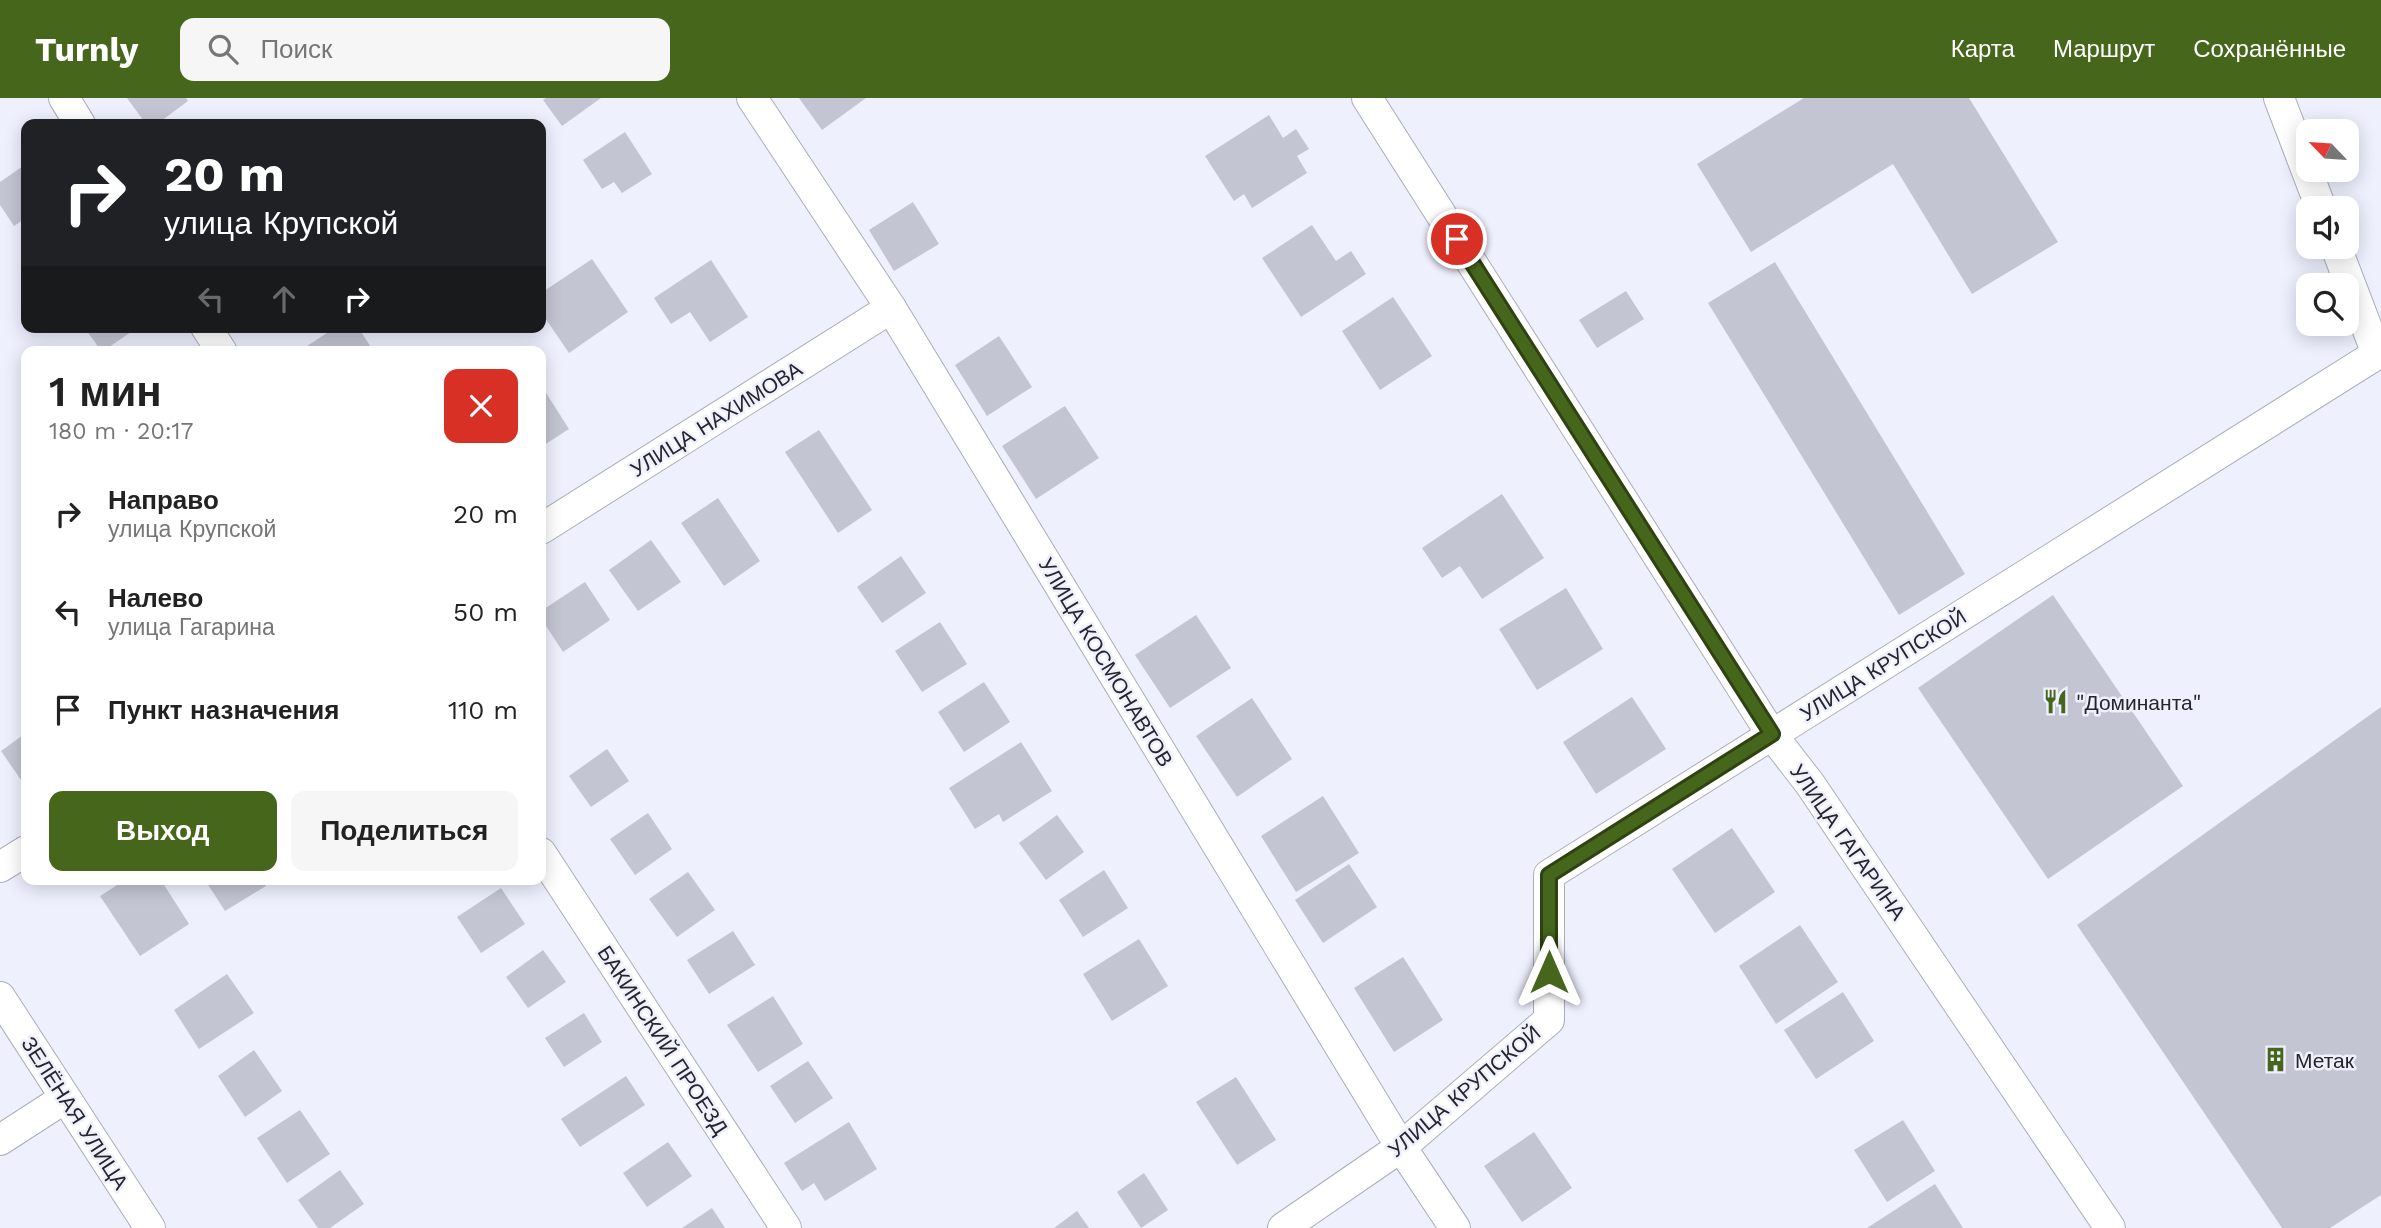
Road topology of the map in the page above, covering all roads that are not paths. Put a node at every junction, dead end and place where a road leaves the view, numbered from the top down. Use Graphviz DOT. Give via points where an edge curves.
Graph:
graph roads {
  1 [pos="64,98"];
  2 [pos="752,98"];
  3 [pos="1367,98"];
  4 [pos="2279,98"];
  5 [pos="77,119"];
  6 [pos="2316,196"];
  7 [pos="2341,259"];
  8 [pos="891,308"];
  9 [pos="546,526"];
  10 [pos="1772,734"];
  11 [pos="21,854"];
  12 [pos="546,861"];
  13 [pos="0,867"];
  14 [pos="0,997"];
  15 [pos="65,1098"];
  16 [pos="0,1140"];
  17 [pos="1401,1147"];
  18 [pos="150,1228"];
  19 [pos="786,1228"];
  20 [pos="1283,1228"];
  21 [pos="1455,1228"];
  22 [pos="2110,1228"];
  1 -- 5 [label="street"];
  2 -- 8 [label="street, УЛИЦА КОСМОНАВТОВ"];
  3 -- 10 [label="street, УЛИЦА ГАГАРИНА"];
  4 -- 6 [label="street"];
  7 -- 10 [label="street, УЛИЦА КРУПСКОЙ" via="2377,354"];
  8 -- 9 [label="street, УЛИЦА НАХИМОВА"];
  8 -- 17 [label="street, УЛИЦА КОСМОНАВТОВ"];
  10 -- 17 [label="street, УЛИЦА КРУПСКОЙ" via="1549,875 1549,1020"];
  10 -- 22 [label="street, УЛИЦА ГАГАРИНА"];
  11 -- 13 [label="street"];
  12 -- 19 [label="street, БАКИНСКИЙ ПРОЕЗД"];
  14 -- 15 [label="street, ЗЕЛЁНАЯ УЛИЦА"];
  15 -- 16 [label="street"];
  15 -- 18 [label="street, ЗЕЛЁНАЯ УЛИЦА"];
  17 -- 20 [label="street, УЛИЦА КРУПСКОЙ"];
  17 -- 21 [label="street, УЛИЦА КОСМОНАВТОВ"];
}
